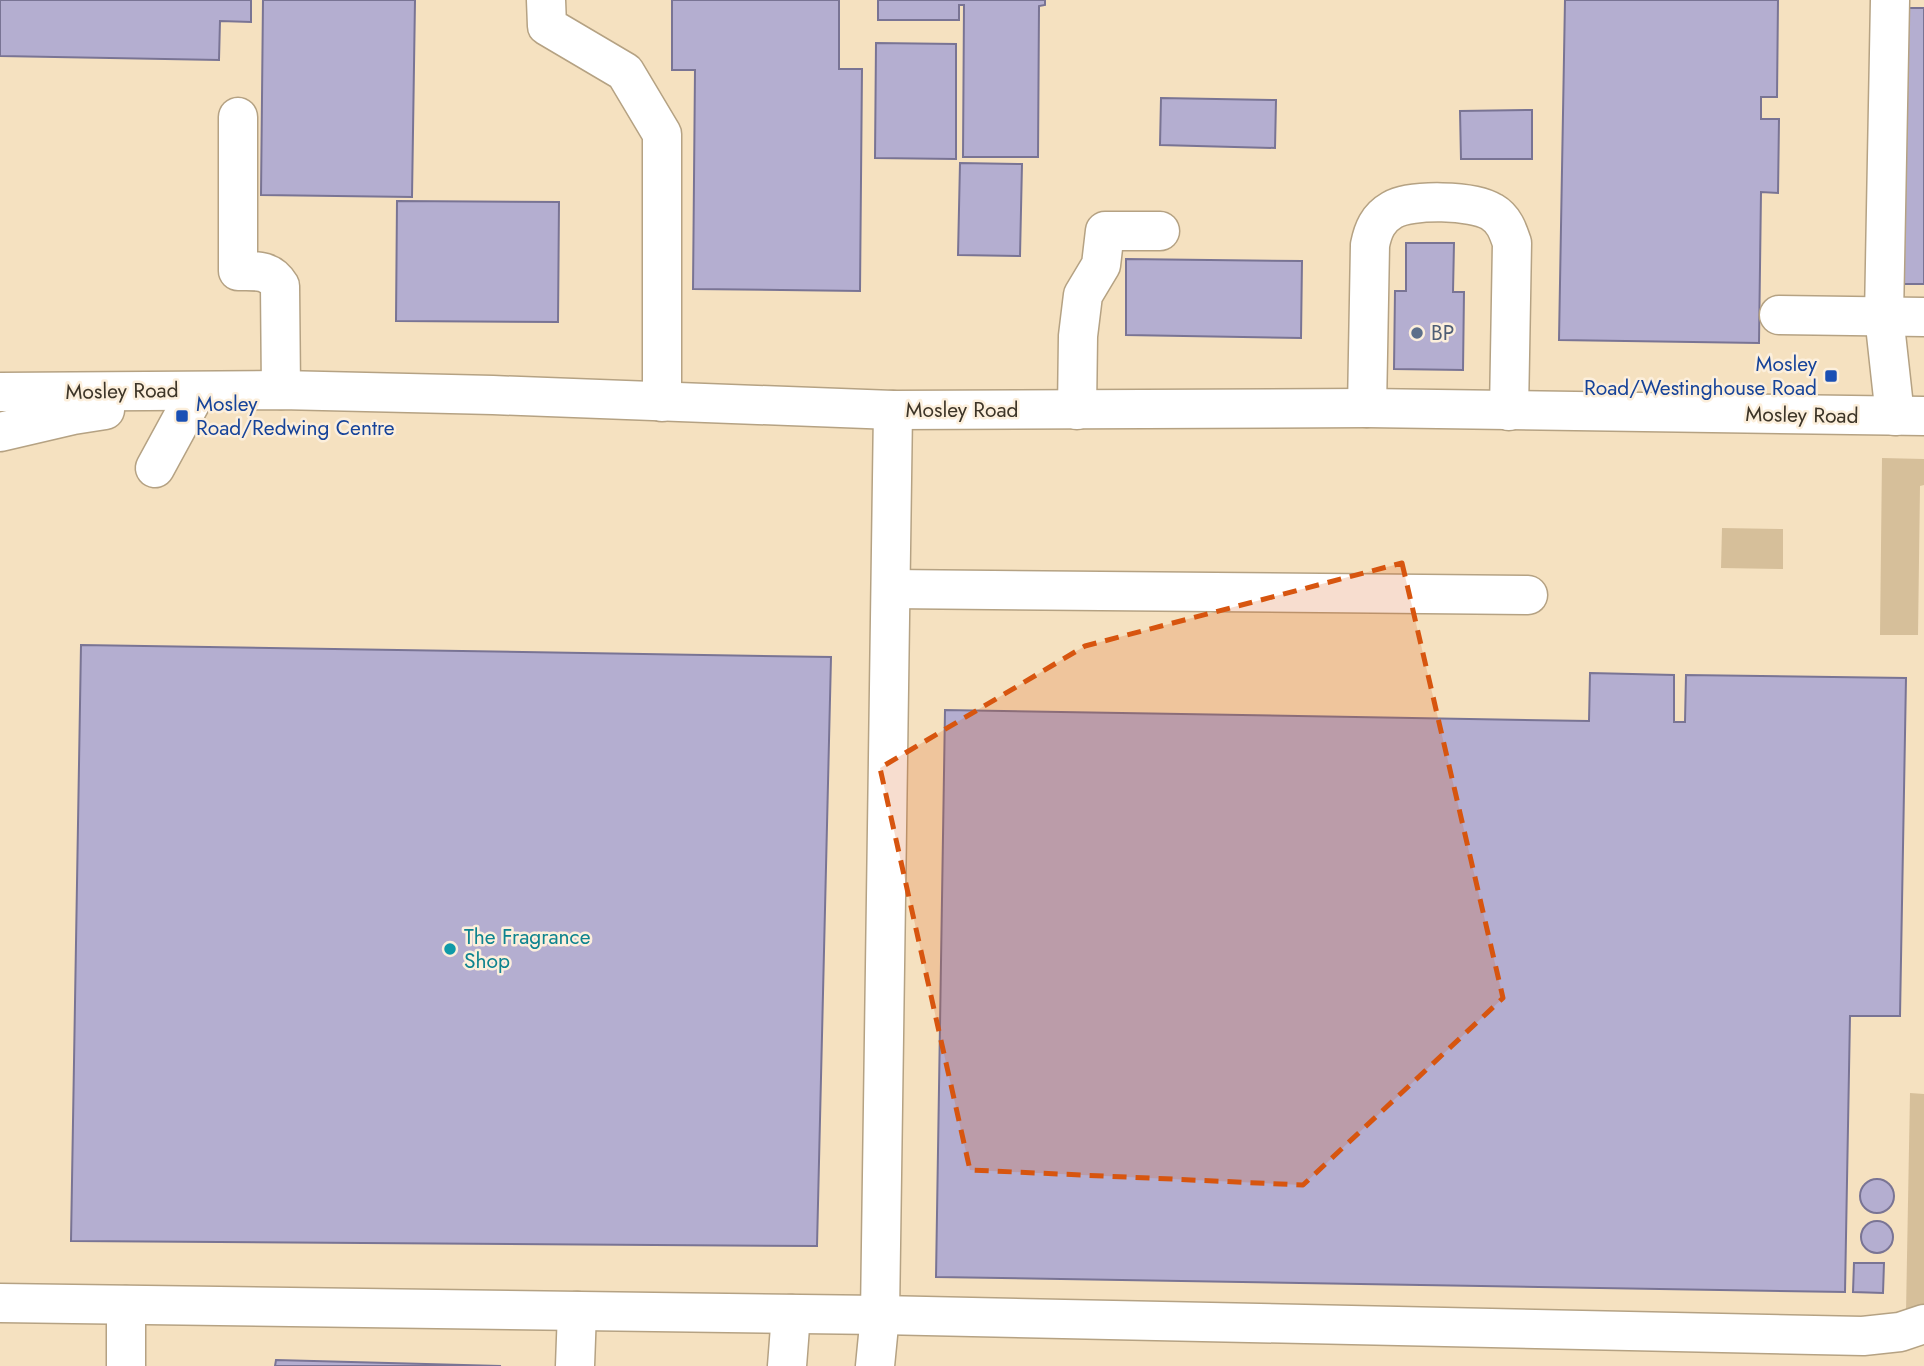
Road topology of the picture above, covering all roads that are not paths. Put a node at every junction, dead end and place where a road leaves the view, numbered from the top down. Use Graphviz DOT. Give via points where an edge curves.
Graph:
graph roads {
  1 [pos="546,0"];
  2 [pos="1890,0"];
  3 [pos="238,117"];
  4 [pos="1160,231"];
  5 [pos="1779,315"];
  6 [pos="1884,316"];
  7 [pos="1924,317"];
  8 [pos="0,363"];
  9 [pos="281,390"];
  10 [pos="0,392"];
  11 [pos="50,392"];
  12 [pos="206,395"];
  13 [pos="662,402"];
  14 [pos="1367,408"];
  15 [pos="892,410"];
  16 [pos="1077,410"];
  17 [pos="1509,411"];
  18 [pos="1909,416"];
  19 [pos="0,432"];
  20 [pos="155,468"];
  21 [pos="891,589"];
  22 [pos="1528,594"];
  23 [pos="0,1303"];
  24 [pos="126,1306"];
  25 [pos="576,1311"];
  26 [pos="792,1314"];
  27 [pos="880,1315"];
  28 [pos="1924,1324"];
  29 [pos="126,1366"];
  30 [pos="575,1366"];
  31 [pos="787,1366"];
  32 [pos="875,1366"];
  1 -- 13 [label="street" via="547,26 625,72 662,134"];
  2 -- 6 [label="street"];
  3 -- 9 [label="street" via="238,271 268,273 280,286"];
  4 -- 16 [label="street" via="1105,231 1101,265 1083,295"];
  5 -- 6 [label="street"];
  6 -- 7 [label="street"];
  6 -- 18 [label="street"];
  8 -- 11 [label="street"];
  9 -- 12 [label="street, Mosley Road"];
  9 -- 13 [label="street, Mosley Road"];
  10 -- 11 [label="street, Mosley Road"];
  11 -- 12 [label="street, Mosley Road"];
  12 -- 19 [label="street" via="73,415"];
  12 -- 20 [label="street"];
  13 -- 15 [label="street, Mosley Road"];
  14 -- 16 [label="street, Mosley Road"];
  14 -- 17 [label="street, Mosley Road"];
  14 -- 17 [label="street" via="1373,231 1381,218 1407,204 1457,203 1493,212 1506,226 1512,243"];
  15 -- 16 [label="street, Mosley Road"];
  15 -- 21 [label="street"];
  17 -- 18 [label="street, Mosley Road"];
  21 -- 22 [label="street"];
  21 -- 27 [label="street"];
  23 -- 24 [label="street"];
  24 -- 25 [label="street"];
  24 -- 29 [label="street"];
  25 -- 26 [label="street"];
  25 -- 30 [label="street"];
  26 -- 27 [label="street"];
  26 -- 31 [label="street"];
  27 -- 28 [label="street" via="1863,1336"];
  27 -- 32 [label="street"];
}
